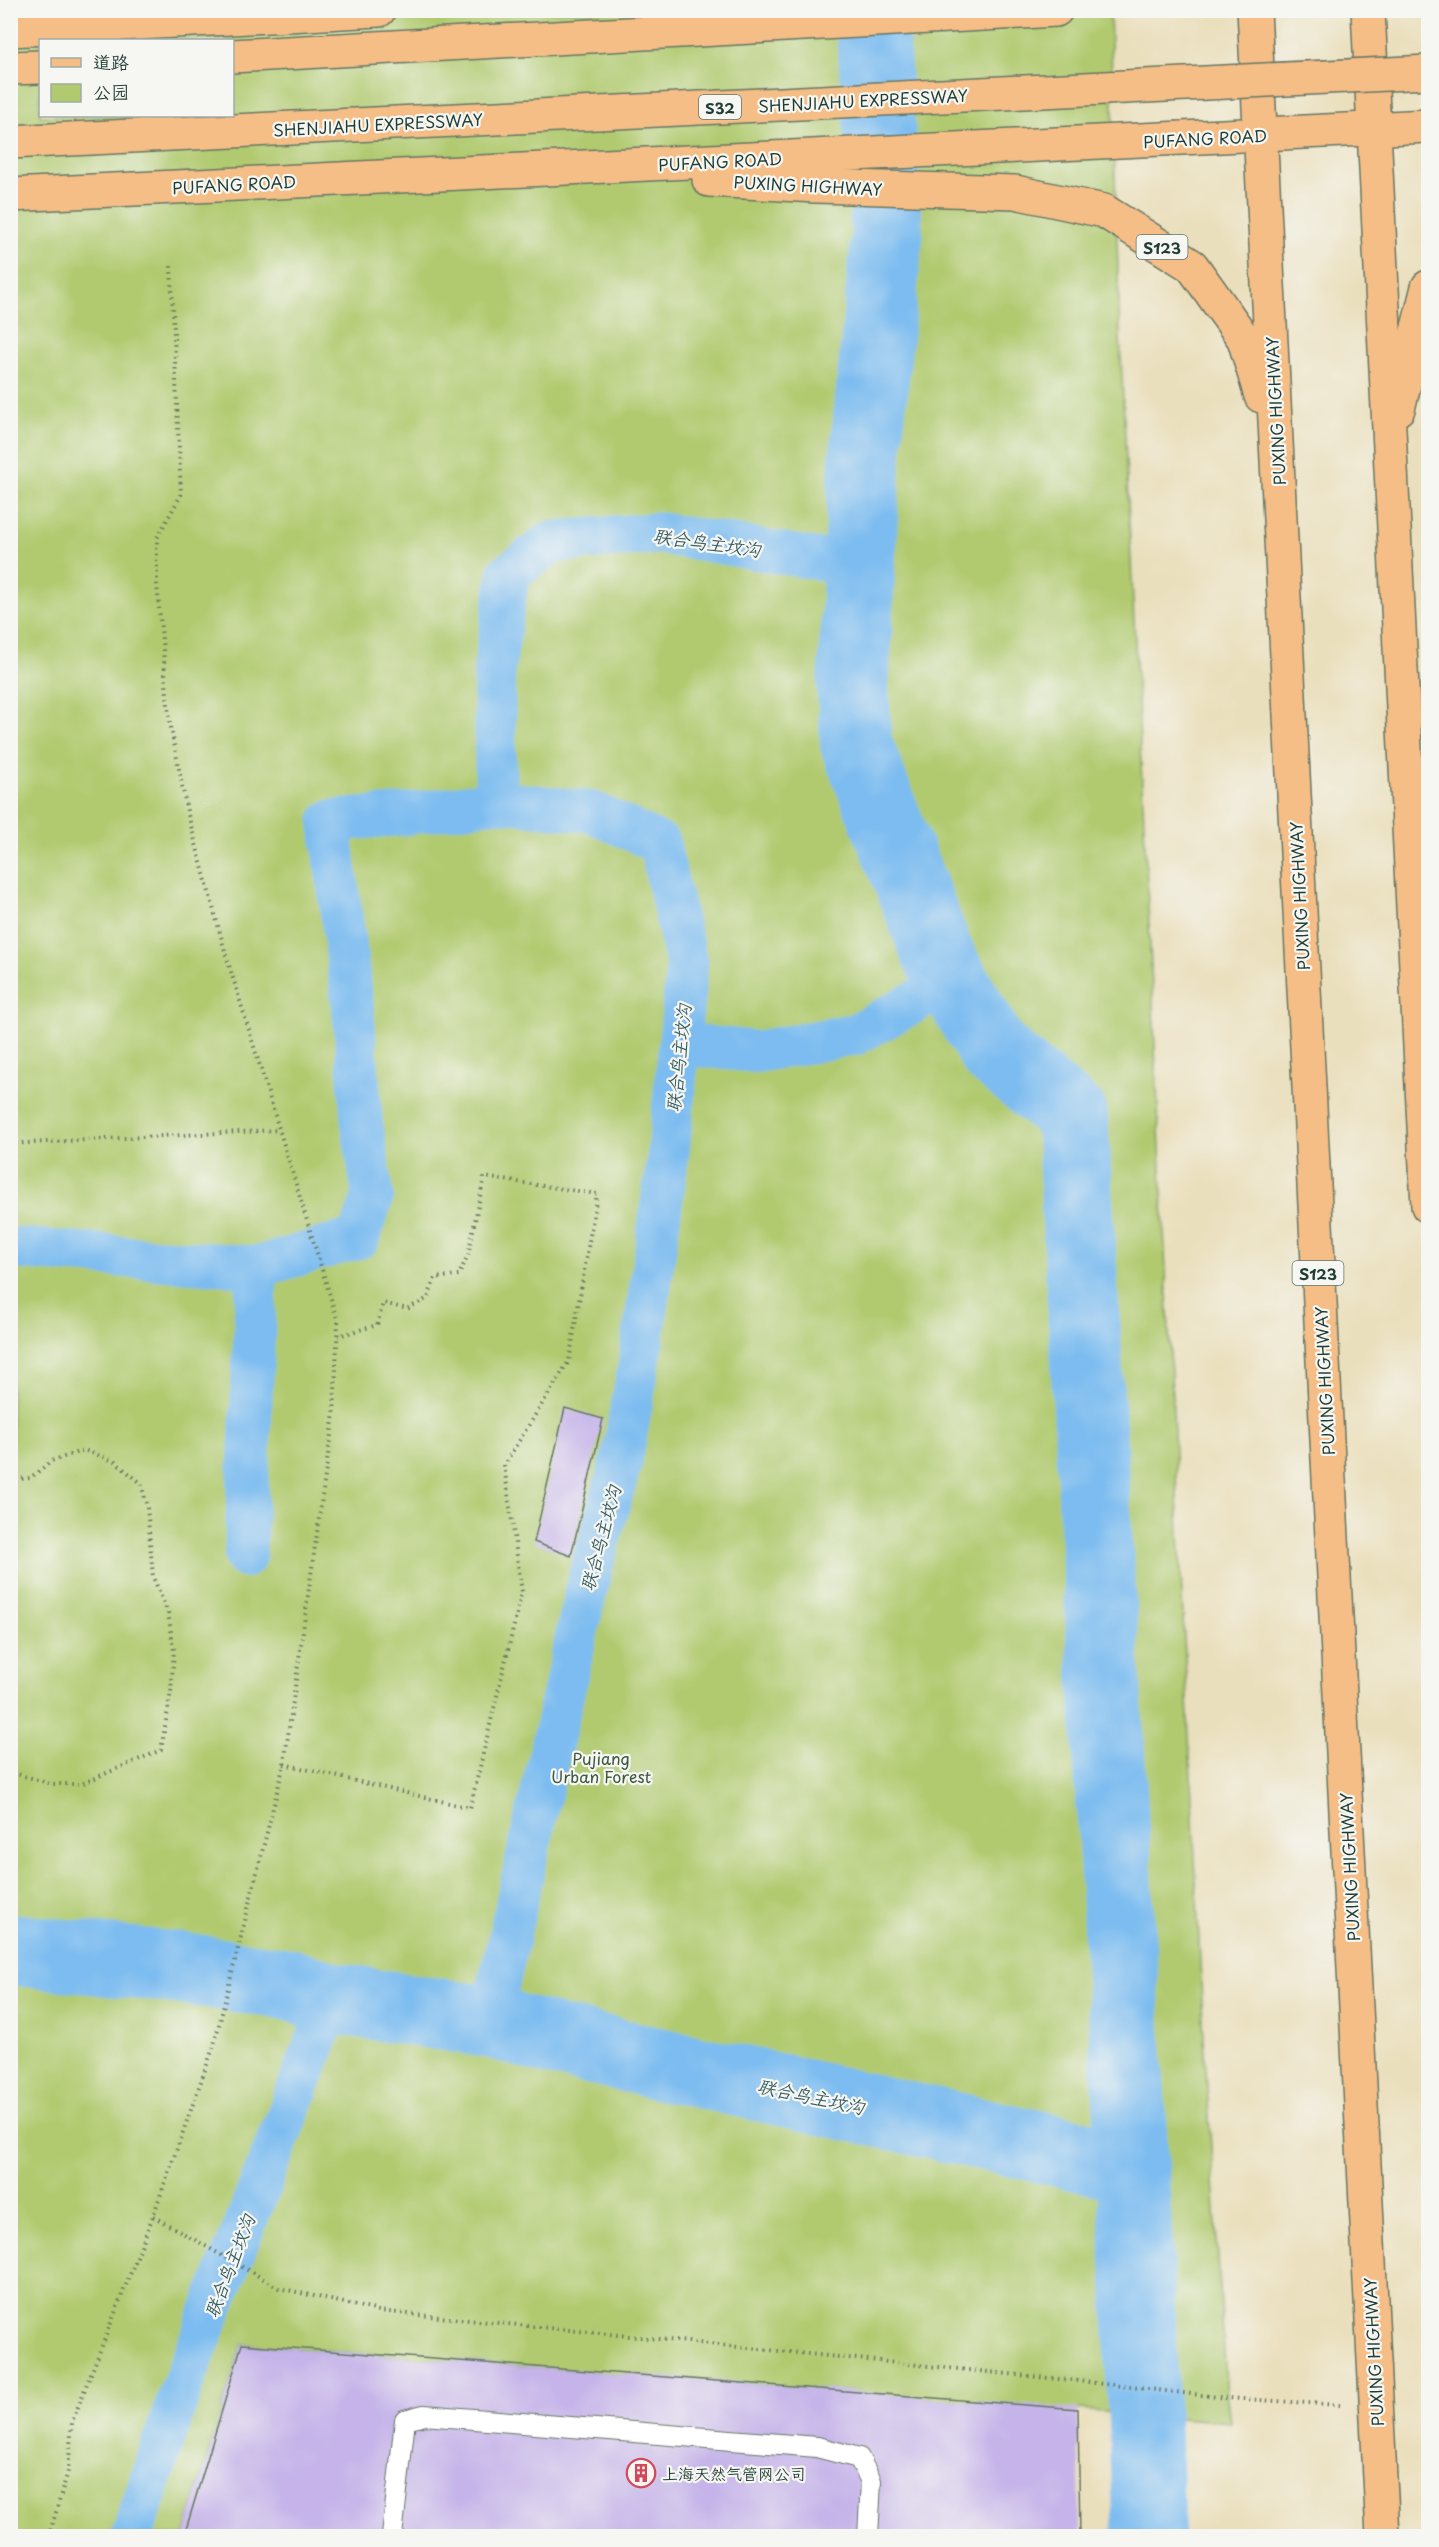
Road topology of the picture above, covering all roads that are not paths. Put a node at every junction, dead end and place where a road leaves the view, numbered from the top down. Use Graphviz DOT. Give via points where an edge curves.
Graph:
graph roads {
  1 [pos="379,10"];
  2 [pos="1056,10"];
  3 [pos="1254,10"];
  4 [pos="1368,10"];
  5 [pos="10,30"];
  6 [pos="234,56"];
  7 [pos="39,67"];
  8 [pos="10,68"];
  9 [pos="1428,72"];
  10 [pos="1428,126"];
  11 [pos="1373,129"];
  12 [pos="1260,135"];
  13 [pos="10,142"];
  14 [pos="536,170"];
  15 [pos="10,195"];
  16 [pos="1428,287"];
  17 [pos="1390,443"];
  18 [pos="1276,446"];
  19 [pos="1428,1206"];
  20 [pos="392,2536"];
  21 [pos="868,2536"];
  22 [pos="1383,2536"];
  1 -- 5 [label="main road"];
  2 -- 6 [label="main road"];
  3 -- 12 [label="main road, PUXING HIGHWAY / S123"];
  4 -- 11 [label="main road"];
  7 -- 8 [label="main road"];
  9 -- 13 [label="main road, SHENJIAHU EXPRESSWAY / S32, bridge"];
  10 -- 11 [label="main road, PUFANG ROAD"];
  11 -- 12 [label="main road, PUFANG ROAD"];
  11 -- 17 [label="main road"];
  12 -- 14 [label="main road, PUFANG ROAD"];
  12 -- 18 [label="main road, PUXING HIGHWAY / S123"];
  14 -- 15 [label="main road, PUFANG ROAD"];
  14 -- 18 [label="main road, PUXING HIGHWAY / S123" via="851,188 1015,192 1104,211 1192,266 1244,339"];
  16 -- 17 [label="main road"];
  17 -- 19 [label="main road"];
  18 -- 22 [label="main road, PUXING HIGHWAY / S123"];
  20 -- 21 [label="lane" via="405,2420 424,2415 816,2447 859,2458 871,2481"];
}
